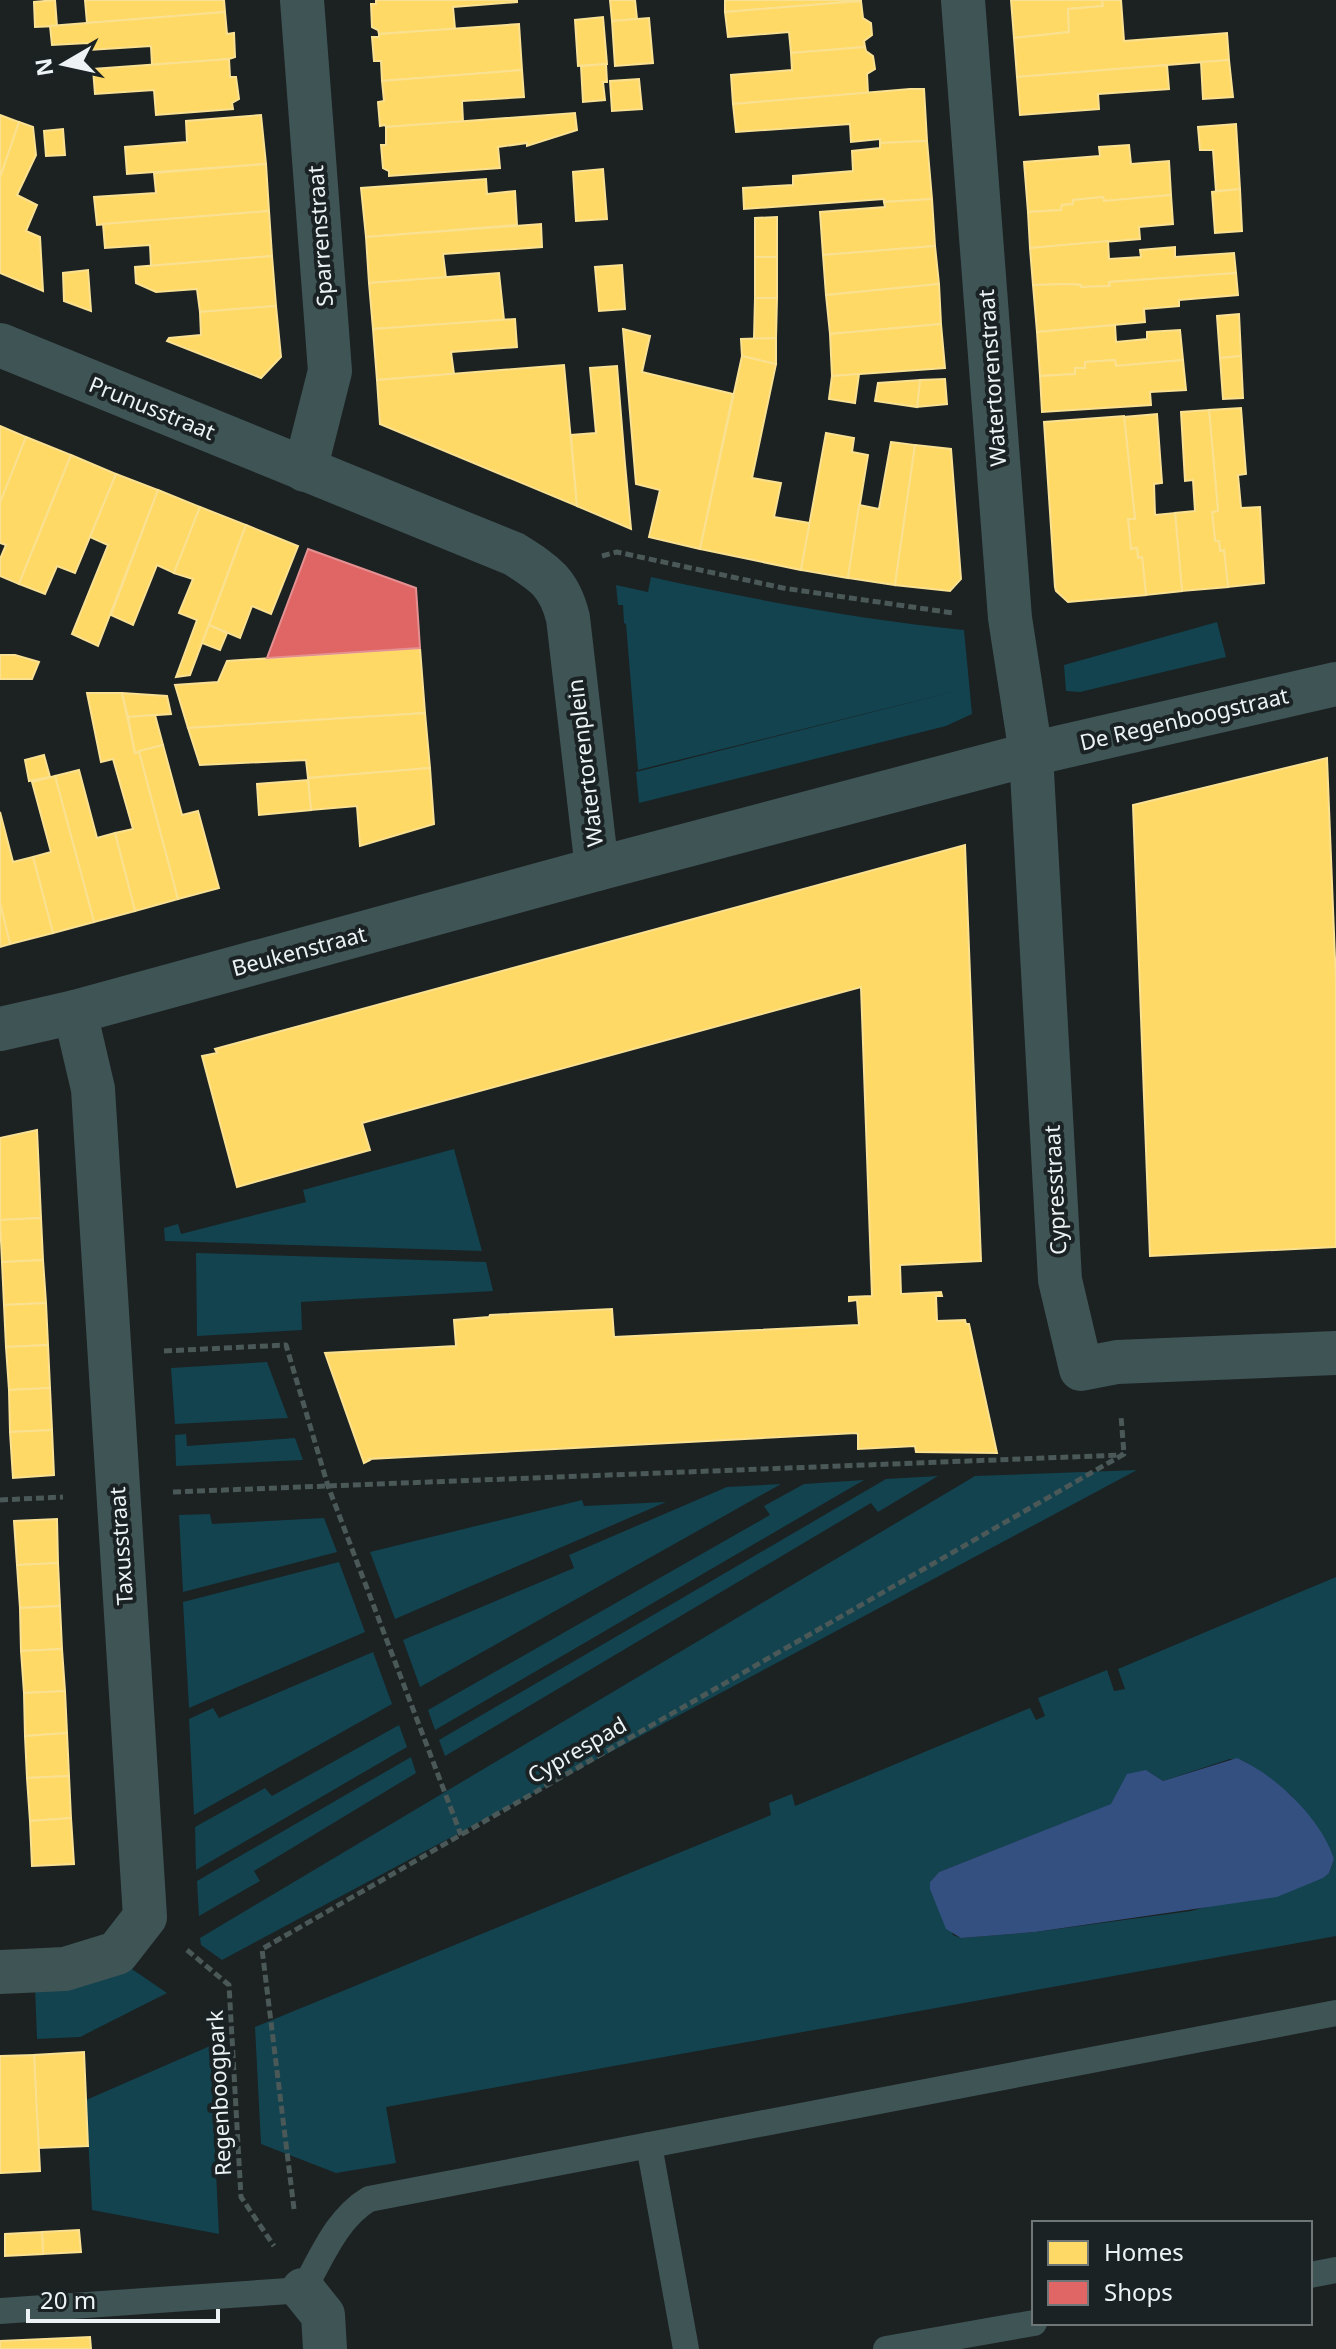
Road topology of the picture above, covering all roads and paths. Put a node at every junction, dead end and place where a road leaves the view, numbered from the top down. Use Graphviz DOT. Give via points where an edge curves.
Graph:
graph roads {
  1 [pos="302,0"];
  2 [pos="963,0"];
  3 [pos="0,345"];
  4 [pos="305,470"];
  5 [pos="545,573"];
  6 [pos="1010,618"];
  7 [pos="1336,684"];
  8 [pos="1031,754"];
  9 [pos="597,869"];
  10 [pos="75,1012"];
  11 [pos="0,1029"];
  12 [pos="1336,1353"];
  13 [pos="111,1354"];
  14 [pos="1117,1362"];
  15 [pos="1124,1454"];
  16 [pos="328,1486"];
  17 [pos="118,1494"];
  18 [pos="461,1835"];
  19 [pos="145,1917"];
  20 [pos="0,1972"];
  21 [pos="1336,2013"];
  22 [pos="649,2145"];
  23 [pos="1336,2270"];
  24 [pos="1312,2275"];
  25 [pos="303,2290"];
  26 [pos="0,2311"];
  27 [pos="1032,2323"];
  28 [pos="325,2349"];
  29 [pos="686,2349"];
  30 [pos="886,2349"];
  1 -- 4 [label="street, Sparrenstraat" via="330,371"];
  2 -- 6 [label="street, Watertorenstraat"];
  3 -- 4 [label="street, Prunusstraat"];
  4 -- 5 [label="street, Watertorenplein" via="514,554"];
  5 -- 6 [label="path" via="617,552 783,588"];
  5 -- 9 [label="street, Watertorenplein" via="562,596 568,618"];
  6 -- 8 [label="street, Watertorenstraat"];
  7 -- 8 [label="street, De Regenboogstraat"];
  8 -- 9 [label="street, Watertorenplein"];
  8 -- 14 [label="street, Cypresstraat" via="1060,1280 1081,1369"];
  9 -- 10 [label="street, Beukenstraat"];
  10 -- 11 [label="street, Beukenstraat"];
  10 -- 13 [label="street, Taxusstraat" via="93,1089"];
  12 -- 14 [label="street, Cypresstraat"];
  13 -- 16 [label="path" via="286,1345"];
  13 -- 17 [label="street, Taxusstraat"];
  14 -- 15 [label="path"];
  15 -- 16 [label="path"];
  15 -- 18 [label="path, Cyprespad"];
  16 -- 17 [label="path"];
  16 -- 18 [label="path"];
  17 -- 19 [label="street, Taxusstraat"];
  18 -- 25 [label="path, Cyprespad" via="262,1949"];
  19 -- 20 [label="street" via="117,1953 65,1969"];
  19 -- 25 [label="path, Regenboogpark" via="229,1985 241,2197"];
  21 -- 22 [label="lane"];
  22 -- 25 [label="lane" via="369,2199 342,2222"];
  22 -- 29 [label="lane"];
  23 -- 24 [label="lane"];
  25 -- 26 [label="lane"];
  25 -- 28 [label="street" via="323,2315"];
  27 -- 30 [label="lane"];
}
